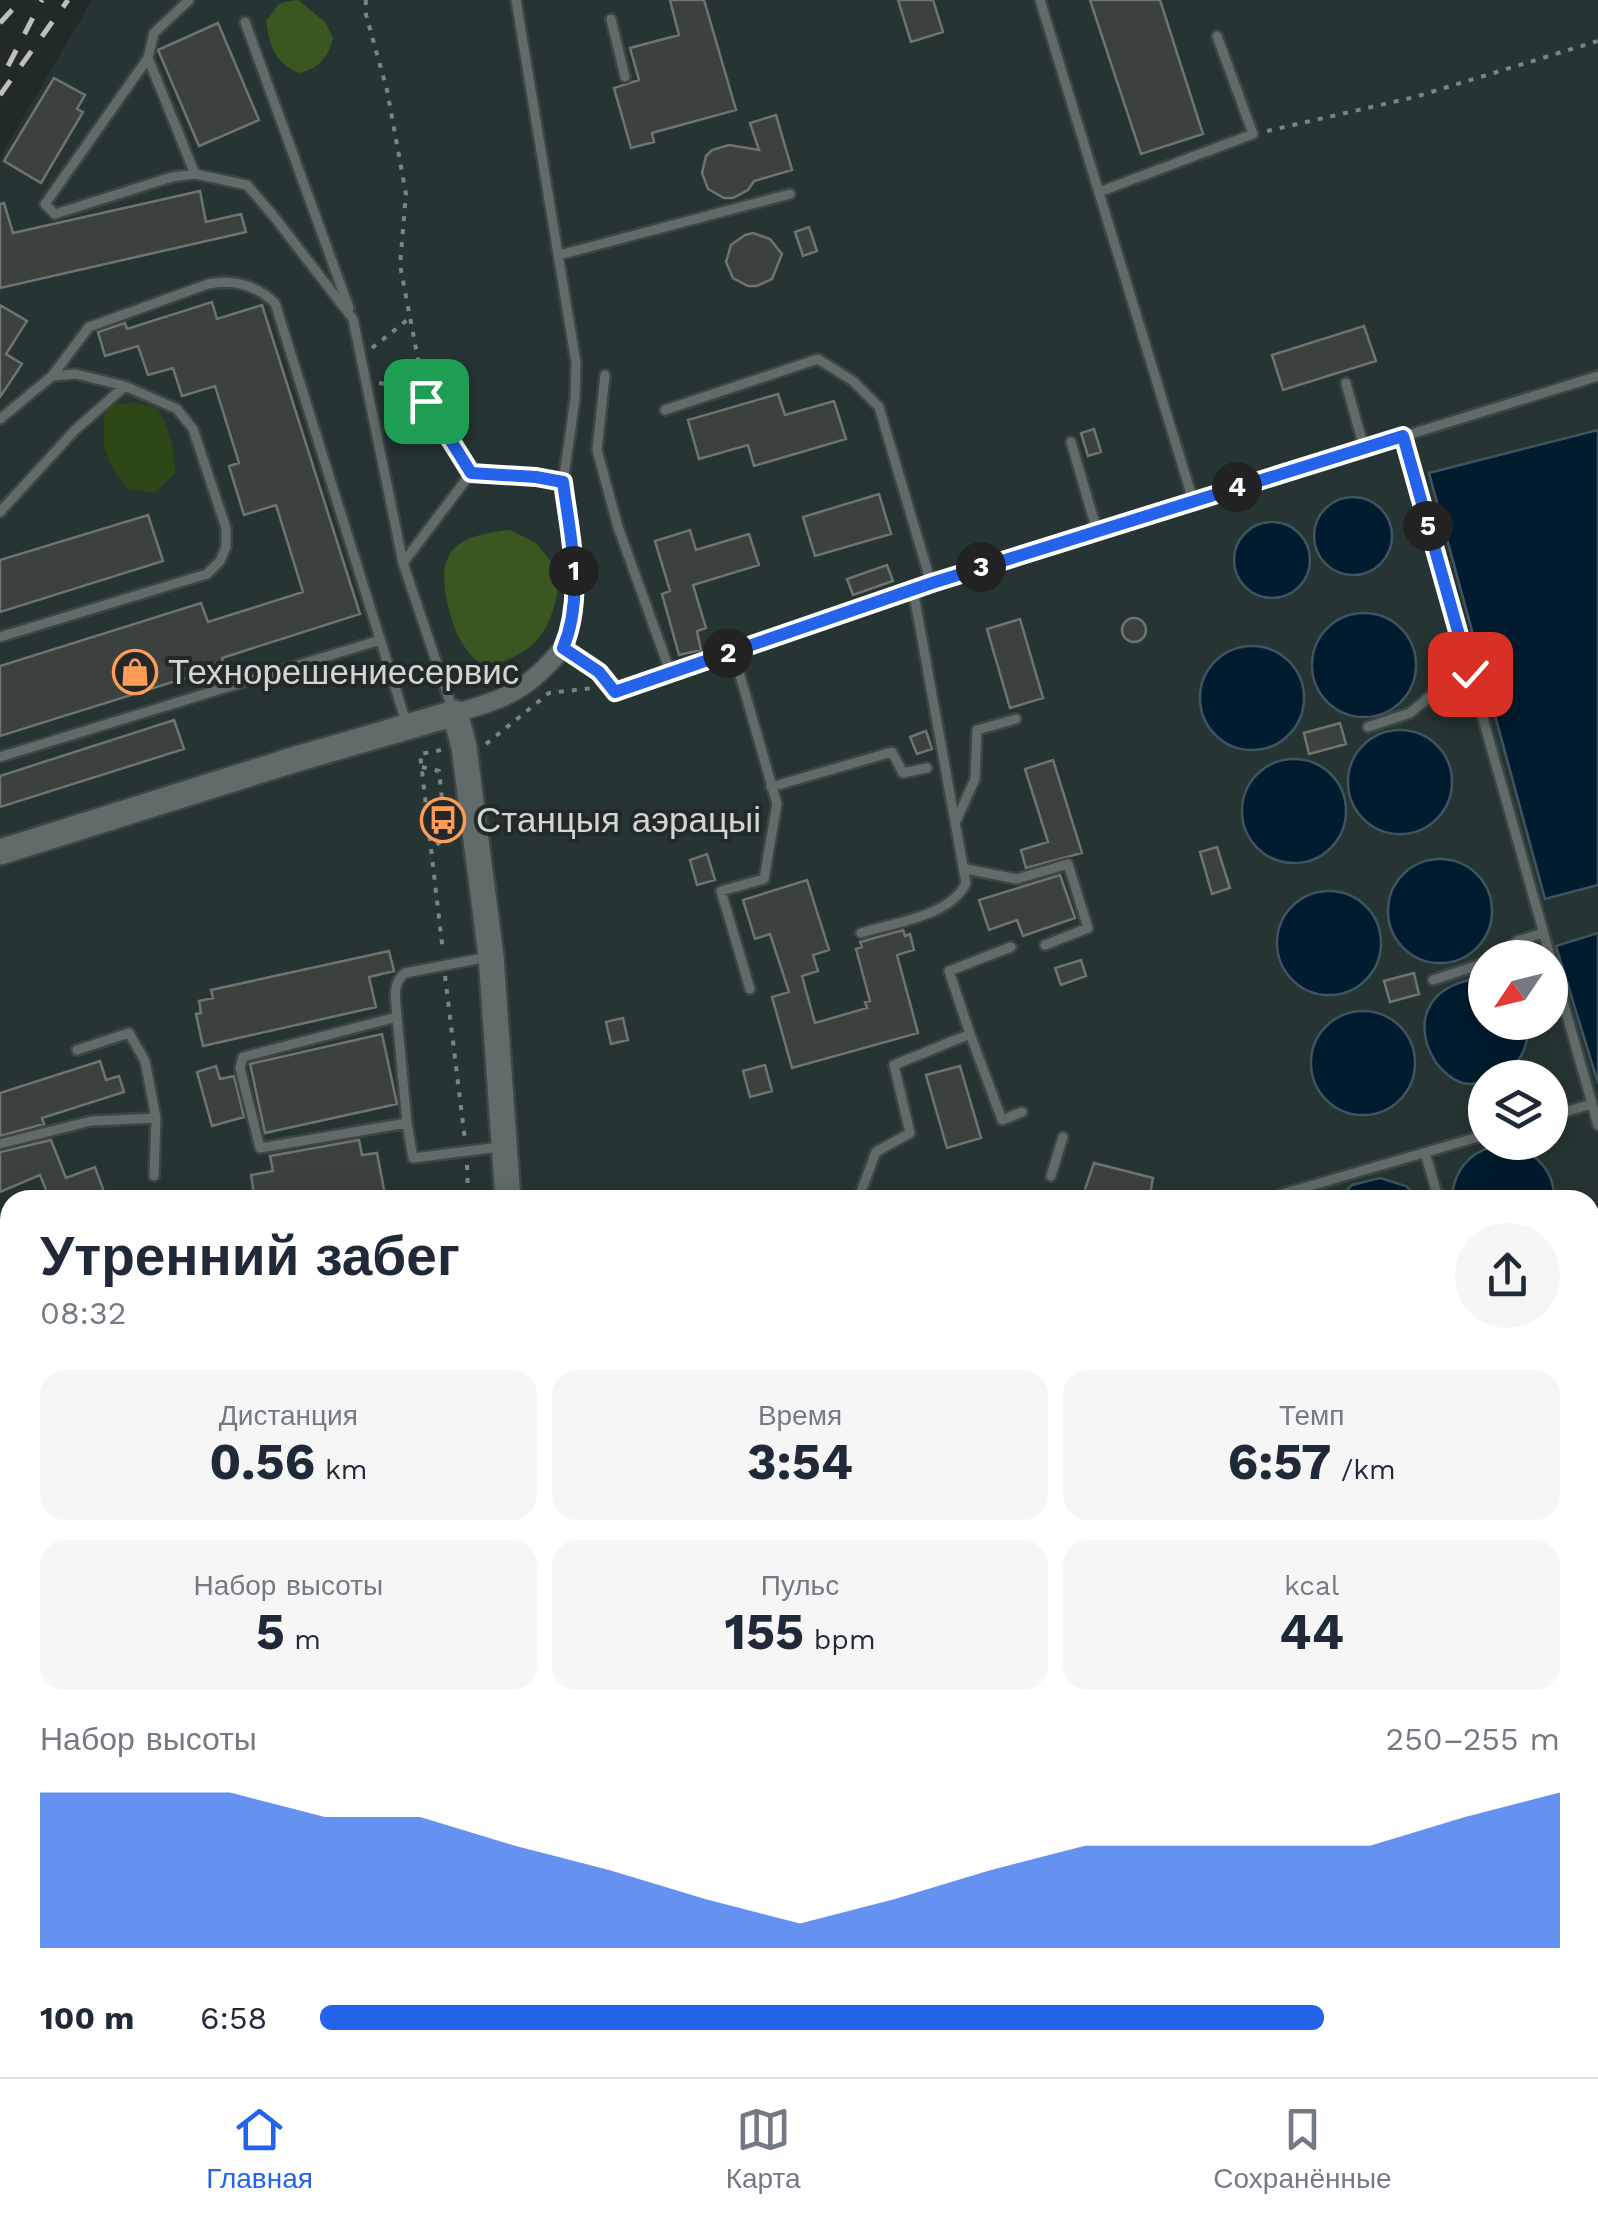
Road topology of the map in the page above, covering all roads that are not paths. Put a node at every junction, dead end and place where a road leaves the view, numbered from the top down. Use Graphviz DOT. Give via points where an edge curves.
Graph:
graph roads {
  1 [pos="189,0"];
  2 [pos="516,0"];
  3 [pos="1040,0"];
  4 [pos="611,19"];
  5 [pos="245,22"];
  6 [pos="1218,36"];
  7 [pos="148,58"];
  8 [pos="625,78"];
  9 [pos="195,174"];
  10 [pos="1099,192"];
  11 [pos="790,194"];
  12 [pos="559,255"];
  13 [pos="353,320"];
  14 [pos="606,375"];
  15 [pos="52,376"];
  16 [pos="1598,376"];
  17 [pos="1346,383"];
  18 [pos="125,386"];
  19 [pos="666,410"];
  20 [pos="0,418"];
  21 [pos="1403,436"];
  22 [pos="1071,442"];
  23 [pos="1364,448"];
  24 [pos="563,482"];
  25 [pos="1193,500"];
  26 [pos="0,512"];
  27 [pos="1098,530"];
  28 [pos="404,563"];
  29 [pos="932,583"];
  30 [pos="913,590"];
  31 [pos="0,637"];
  32 [pos="380,640"];
  33 [pos="563,648"];
  34 [pos="733,652"];
  35 [pos="670,674"];
  36 [pos="1470,674"];
  37 [pos="454,713"];
  38 [pos="1016,719"];
  39 [pos="407,725"];
  40 [pos="1368,727"];
  41 [pos="0,758"];
  42 [pos="926,768"];
  43 [pos="772,787"];
  44 [pos="956,819"];
  45 [pos="0,852"];
  46 [pos="966,869"];
  47 [pos="861,933"];
  48 [pos="1544,933"];
  49 [pos="1518,940"];
  50 [pos="1044,945"];
  51 [pos="1011,947"];
  52 [pos="491,956"];
  53 [pos="1468,969"];
  54 [pos="1433,980"];
  55 [pos="750,989"];
  56 [pos="397,1016"];
  57 [pos="970,1034"];
  58 [pos="78,1050"];
  59 [pos="1592,1104"];
  60 [pos="1568,1111"];
  61 [pos="1022,1112"];
  62 [pos="156,1118"];
  63 [pos="407,1123"];
  64 [pos="1598,1125"];
  65 [pos="1063,1137"];
  66 [pos="1468,1140"];
  67 [pos="0,1144"];
  68 [pos="505,1146"];
  69 [pos="1425,1153"];
  70 [pos="154,1176"];
  71 [pos="1051,1176"];
  72 [pos="862,1189"];
  73 [pos="507,1190"];
  74 [pos="1296,1190"];
  75 [pos="1436,1190"];
  1 -- 7 [label="lane" via="154,33"];
  2 -- 12 [label="lane"];
  3 -- 10 [label="lane"];
  4 -- 8 [label="lane"];
  5 -- 13 [label="lane"];
  6 -- 10 [label="lane" via="1253,134"];
  7 -- 9 [label="lane"];
  7 -- 9 [label="lane" via="45,204 54,214"];
  9 -- 13 [label="lane" via="247,185"];
  10 -- 25 [label="lane"];
  11 -- 12 [label="lane"];
  12 -- 24 [label="lane" via="576,363"];
  13 -- 28 [label="lane"];
  14 -- 35 [label="lane" via="597,450"];
  15 -- 18 [label="lane" via="76,374"];
  15 -- 20 [label="lane"];
  15 -- 32 [label="lane" via="89,327 208,284 227,280 262,290 275,304"];
  16 -- 21 [label="lane"];
  17 -- 23 [label="lane"];
  18 -- 26 [label="lane"];
  18 -- 31 [label="lane" via="177,409 193,429 226,528 220,561 207,574"];
  19 -- 29 [label="lane" via="818,359 853,381 878,408"];
  21 -- 23 [label="lane"];
  21 -- 36 [label="lane"];
  22 -- 27 [label="lane"];
  23 -- 25 [label="lane"];
  24 -- 28 [label="lane" via="471,473"];
  24 -- 33 [label="lane" via="575,586"];
  25 -- 27 [label="lane"];
  27 -- 29 [label="lane"];
  28 -- 37 [label="lane"];
  29 -- 30 [label="lane"];
  30 -- 34 [label="lane"];
  30 -- 44 [label="lane"];
  32 -- 39 [label="lane"];
  32 -- 41 [label="lane"];
  33 -- 35 [label="lane" via="615,692"];
  33 -- 37 [label="street" via="500,701"];
  34 -- 35 [label="lane"];
  34 -- 43 [label="lane"];
  36 -- 40 [label="lane" via="1447,682 1410,713"];
  36 -- 48 [label="lane"];
  37 -- 39 [label="street"];
  37 -- 52 [label="street"];
  38 -- 44 [label="lane" via="977,730 975,779"];
  39 -- 45 [label="street"];
  42 -- 43 [label="lane" via="903,773 892,752"];
  43 -- 55 [label="lane" via="776,804 764,879 721,892"];
  44 -- 46 [label="lane"];
  46 -- 47 [label="lane" via="962,892 948,903"];
  46 -- 50 [label="lane" via="1017,879 1068,864 1088,928"];
  48 -- 49 [label="lane"];
  48 -- 59 [label="lane"];
  51 -- 57 [label="lane" via="949,971"];
  52 -- 56 [label="lane" via="398,979"];
  52 -- 68 [label="street"];
  53 -- 54 [label="lane"];
  56 -- 63 [label="lane"];
  56 -- 63 [label="lane" via="251,1052 240,1068 260,1148"];
  57 -- 61 [label="lane" via="1002,1120"];
  57 -- 72 [label="lane" via="894,1065 910,1134 876,1152"];
  58 -- 62 [label="lane" via="129,1033 145,1061"];
  59 -- 60 [label="lane"];
  59 -- 64 [label="lane"];
  62 -- 67 [label="lane" via="91,1121"];
  62 -- 70 [label="lane"];
  63 -- 68 [label="lane" via="413,1158"];
  65 -- 71 [label="lane"];
  66 -- 69 [label="lane"];
  68 -- 73 [label="street"];
  69 -- 74 [label="lane"];
  69 -- 75 [label="lane"];
}
